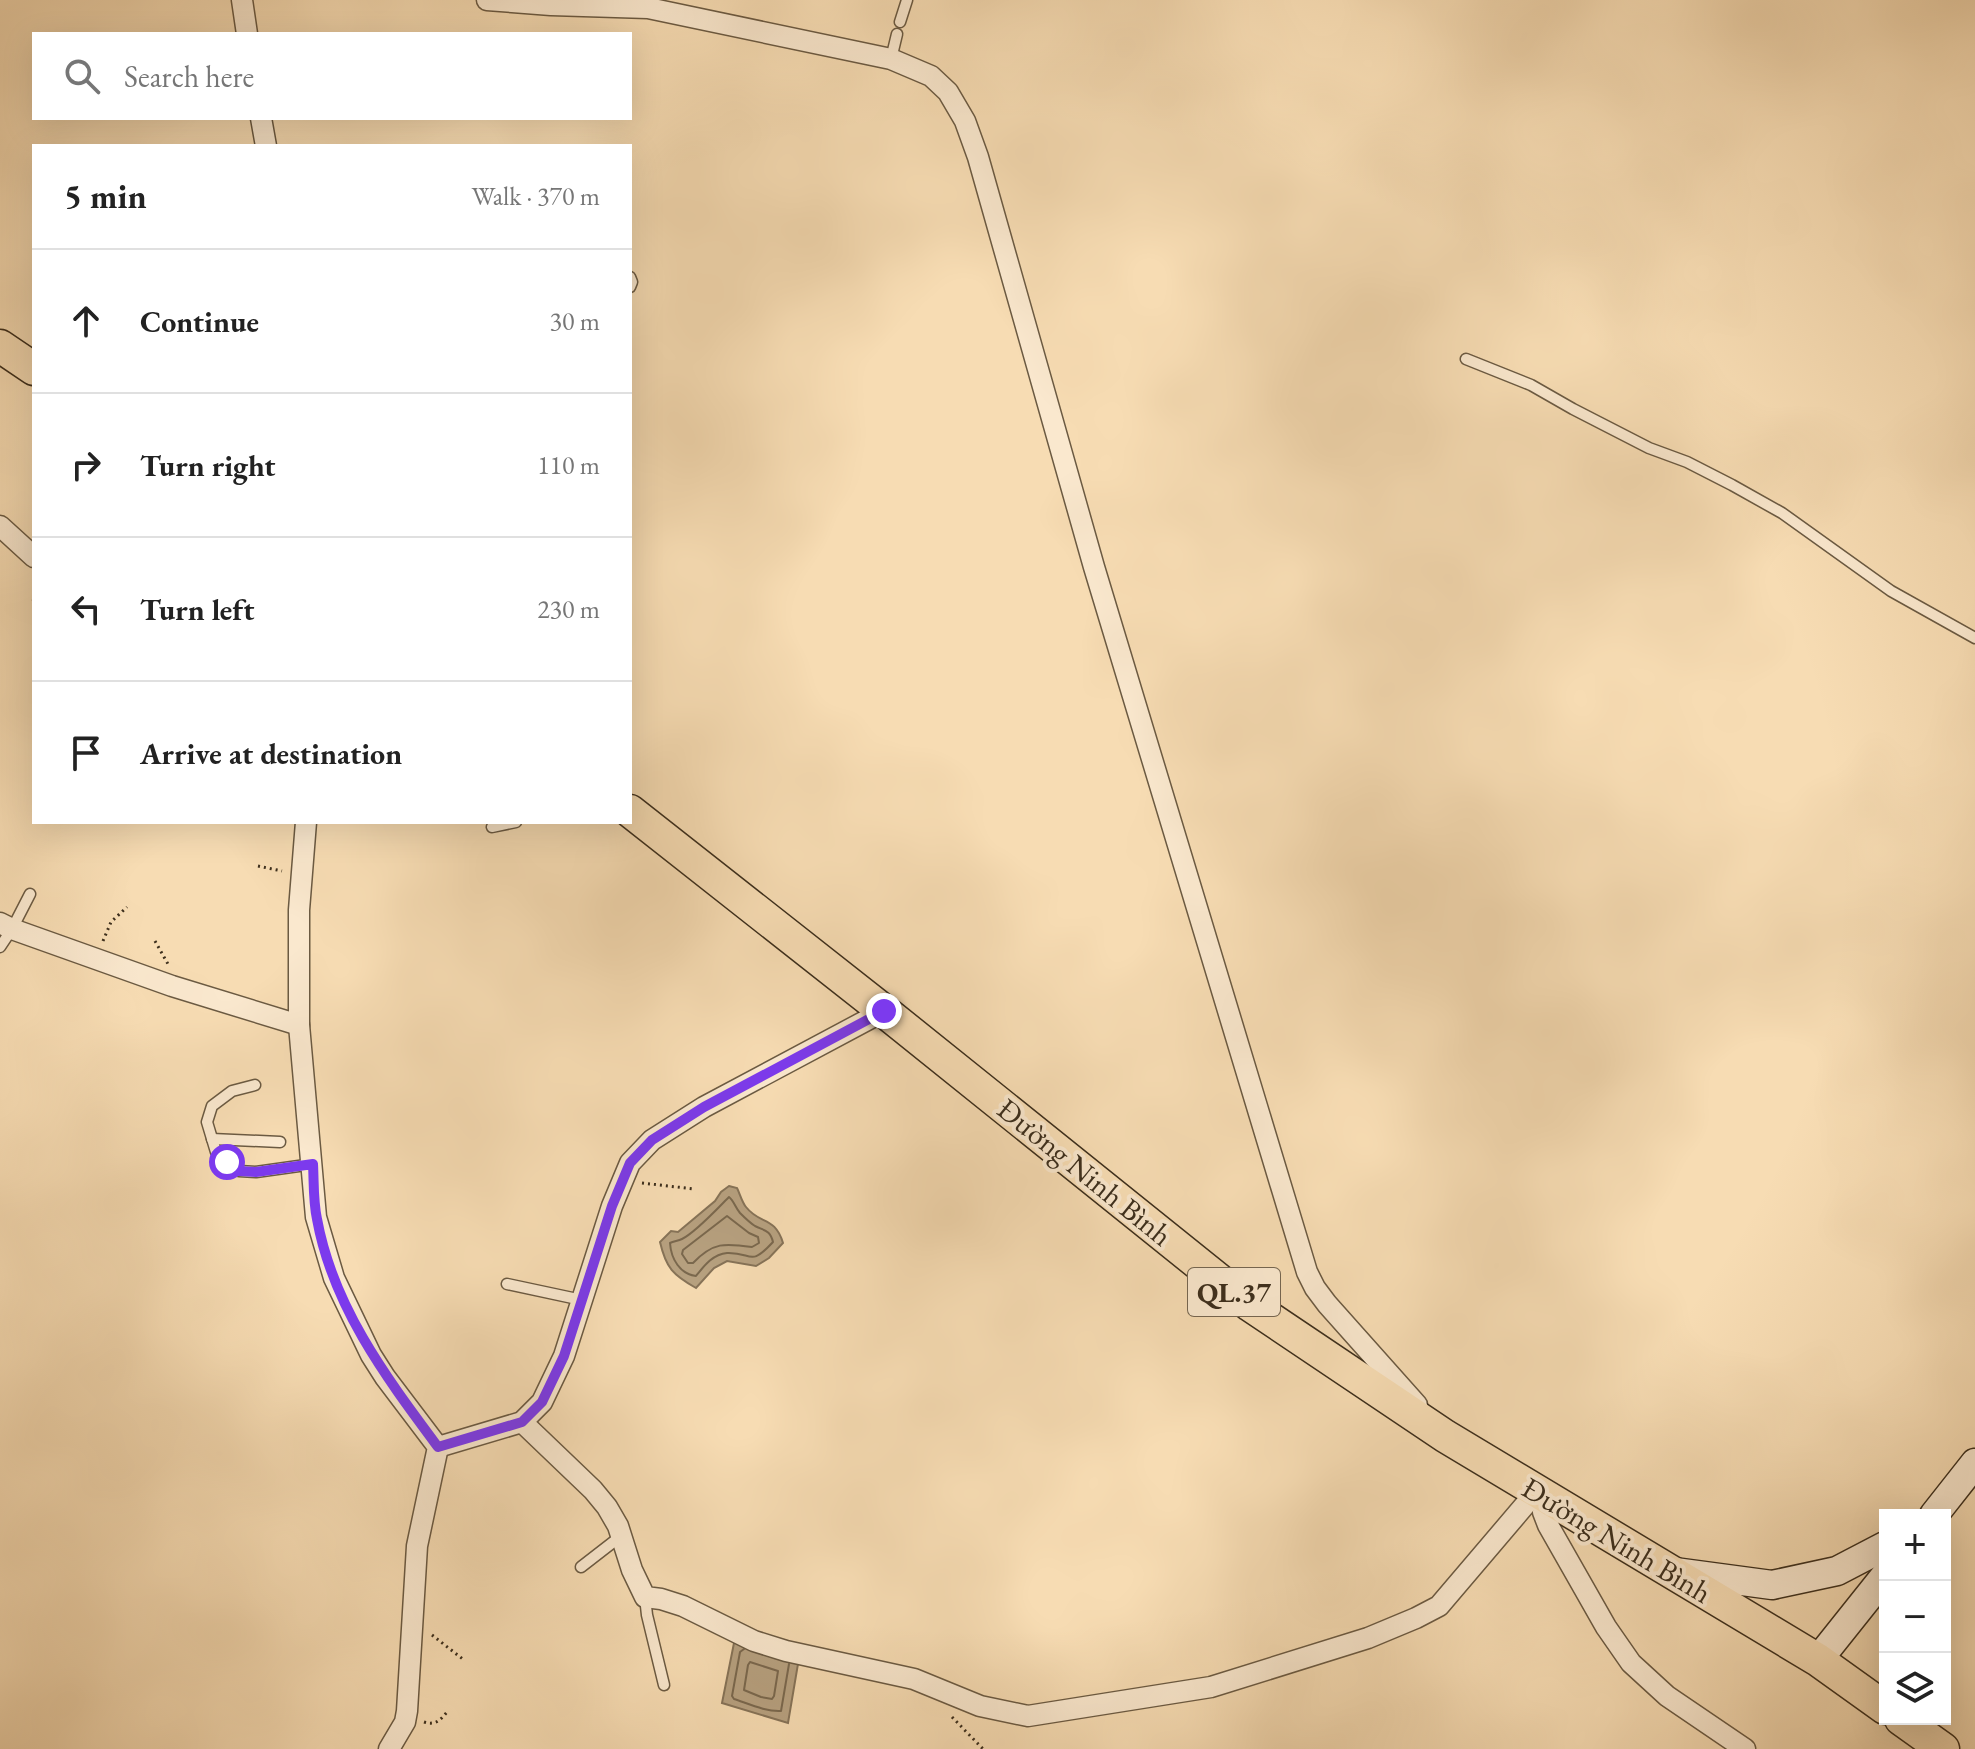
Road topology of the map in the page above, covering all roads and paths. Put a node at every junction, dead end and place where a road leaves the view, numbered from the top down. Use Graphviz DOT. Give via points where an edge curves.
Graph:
graph roads {
  1 [pos="242,0"];
  2 [pos="487,0"];
  3 [pos="907,0"];
  4 [pos="649,4"];
  5 [pos="900,22"];
  6 [pos="247,32"];
  7 [pos="897,34"];
  8 [pos="891,59"];
  9 [pos="261,120"];
  10 [pos="266,144"];
  11 [pos="0,346"];
  12 [pos="1466,359"];
  13 [pos="32,368"];
  14 [pos="0,526"];
  15 [pos="32,555"];
  16 [pos="1975,638"];
  17 [pos="632,813"];
  18 [pos="306,824"];
  19 [pos="506,824"];
  20 [pos="492,827"];
  21 [pos="258,866"];
  22 [pos="302,874"];
  23 [pos="30,894"];
  24 [pos="127,907"];
  25 [pos="6,926"];
  26 [pos="0,947"];
  27 [pos="96,960"];
  28 [pos="884,1011"];
  29 [pos="299,1025"];
  30 [pos="255,1085"];
  31 [pos="212,1139"];
  32 [pos="280,1142"];
  33 [pos="313,1164"];
  34 [pos="623,1181"];
  35 [pos="694,1189"];
  36 [pos="507,1284"];
  37 [pos="582,1300"];
  38 [pos="522,1422"];
  39 [pos="1445,1436"];
  40 [pos="438,1447"];
  41 [pos="1975,1463"];
  42 [pos="1541,1495"];
  43 [pos="1939,1509"];
  44 [pos="621,1536"];
  45 [pos="1879,1549"];
  46 [pos="581,1567"];
  47 [pos="1669,1571"];
  48 [pos="1881,1581"];
  49 [pos="645,1597"];
  50 [pos="412,1628"];
  51 [pos="464,1660"];
  52 [pos="1818,1660"];
  53 [pos="664,1685"];
  54 [pos="1879,1704"];
  55 [pos="448,1711"];
  56 [pos="406,1715"];
  57 [pos="1909,1725"];
  58 [pos="1936,1725"];
  59 [pos="389,1749"];
  60 [pos="1745,1749"];
  61 [pos="1943,1749"];
  62 [pos="1950,1749"];
  1 -- 6 [label="street"];
  2 -- 4 [label="street"];
  3 -- 5 [label="lane"];
  4 -- 8 [label="street"];
  7 -- 8 [label="lane"];
  8 -- 39 [label="street" via="931,76 948,92 978,157 1098,582 1307,1272 1327,1304"];
  9 -- 10 [label="street"];
  11 -- 13 [label="highway"];
  12 -- 16 [label="lane" via="1531,385 1732,485 1782,513 1891,591"];
  14 -- 15 [label="street"];
  17 -- 28 [label="highway, Đường Ninh Bình / QL.37"];
  18 -- 22 [label="street"];
  19 -- 20 [label="lane"];
  21 -- 22 [label="path"];
  22 -- 29 [label="street"];
  23 -- 25 [label="lane"];
  24 -- 27 [label="path" via="111,922"];
  25 -- 26 [label="lane"];
  25 -- 27 [label="street"];
  27 -- 29 [label="street"];
  28 -- 34 [label="street" via="652,1140 630,1163"];
  28 -- 39 [label="highway, Đường Ninh Bình / QL.37" via="1250,1305"];
  29 -- 33 [label="street"];
  30 -- 31 [label="lane" via="232,1091 212,1106 207,1118"];
  31 -- 32 [label="lane"];
  31 -- 33 [label="lane" via="216,1152 239,1171"];
  33 -- 40 [label="street" via="316,1217 343,1300 371,1355"];
  34 -- 35 [label="path"];
  34 -- 37 [label="street"];
  36 -- 37 [label="lane"];
  37 -- 38 [label="street" via="559,1368 542,1402"];
  38 -- 40 [label="street"];
  38 -- 44 [label="street" via="593,1490"];
  39 -- 42 [label="highway, Đường Ninh Bình / QL.37"];
  40 -- 50 [label="street" via="417,1546"];
  41 -- 43 [label="main road"];
  42 -- 47 [label="highway, Đường Ninh Bình / QL.37"];
  42 -- 49 [label="street" via="1439,1606 1416,1618 1211,1687 1028,1716 980,1706 914,1679 775,1648 683,1606"];
  42 -- 60 [label="street" via="1548,1525 1631,1663 1667,1696"];
  44 -- 46 [label="lane"];
  44 -- 49 [label="street"];
  45 -- 47 [label="main road" via="1837,1571 1772,1585"];
  47 -- 52 [label="highway, Đường Ninh Bình / QL.37"];
  48 -- 52 [label="main road"];
  49 -- 53 [label="lane"];
  50 -- 51 [label="path" via="435,1636"];
  50 -- 56 [label="street"];
  52 -- 54 [label="highway, Đường Ninh Bình / QL.37"];
  55 -- 56 [label="path" via="430,1724"];
  56 -- 59 [label="street"];
  57 -- 61 [label="highway"];
  58 -- 62 [label="main road"];
}
